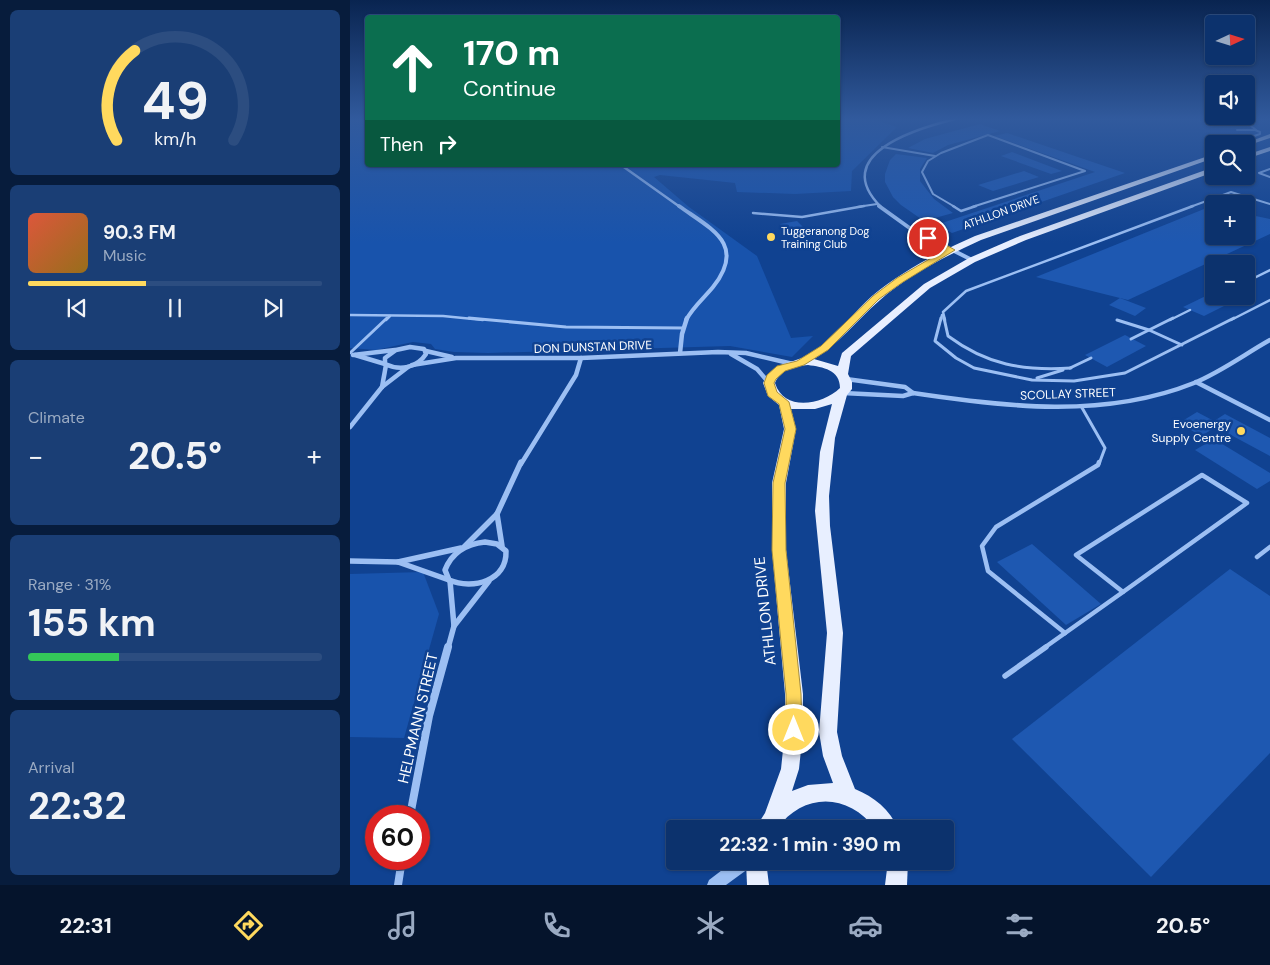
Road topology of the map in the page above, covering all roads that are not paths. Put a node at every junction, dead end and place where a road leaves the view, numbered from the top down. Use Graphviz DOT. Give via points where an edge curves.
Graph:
graph roads {
  1 [pos="870,160"];
  2 [pos="929,160"];
  3 [pos="1055,160"];
  4 [pos="1202,160"];
  5 [pos="624,167"];
  6 [pos="1270,169"];
  7 [pos="1205,172"];
  8 [pos="1270,176"];
  9 [pos="877,204"];
  10 [pos="1270,204"];
  11 [pos="753,213"];
  12 [pos="951,250"];
  13 [pos="972,260"];
  14 [pos="1270,270"];
  15 [pos="1255,278"];
  16 [pos="1270,300"];
  17 [pos="1190,310"];
  18 [pos="943,313"];
  19 [pos="350,315"];
  20 [pos="390,316"];
  21 [pos="1117,320"];
  22 [pos="683,328"];
  23 [pos="1149,330"];
  24 [pos="1131,338"];
  25 [pos="1270,340"];
  26 [pos="1182,345"];
  27 [pos="398,349"];
  28 [pos="426,351"];
  29 [pos="680,353"];
  30 [pos="731,353"];
  31 [pos="351,354"];
  32 [pos="456,358"];
  33 [pos="581,358"];
  34 [pos="1091,358"];
  35 [pos="797,364"];
  36 [pos="386,365"];
  37 [pos="411,366"];
  38 [pos="1071,368"];
  39 [pos="844,377"];
  40 [pos="1032,380"];
  41 [pos="1196,382"];
  42 [pos="769,383"];
  43 [pos="382,387"];
  44 [pos="913,393"];
  45 [pos="842,394"];
  46 [pos="784,402"];
  47 [pos="1081,406"];
  48 [pos="1270,420"];
  49 [pos="350,428"];
  50 [pos="496,514"];
  51 [pos="502,546"];
  52 [pos="1270,547"];
  53 [pos="463,548"];
  54 [pos="1257,557"];
  55 [pos="350,561"];
  56 [pos="398,562"];
  57 [pos="491,579"];
  58 [pos="449,580"];
  59 [pos="1123,592"];
  60 [pos="454,626"];
  61 [pos="1065,633"];
  62 [pos="1005,676"];
  63 [pos="847,794"];
  64 [pos="412,805"];
  65 [pos="770,820"];
  66 [pos="771,820"];
  67 [pos="881,820"];
  68 [pos="400,870"];
  69 [pos="735,870"];
  70 [pos="757,870"];
  71 [pos="398,885"];
  72 [pos="714,885"];
  73 [pos="758,885"];
  1 -- 9 [label="street" via="863,174 864,184"];
  2 -- 3 [label="lane" via="922,172 932,194 961,211 1085,171"];
  4 -- 12 [label="main road, ATHLLON DRIVE"];
  5 -- 22 [label="street" via="719,235 728,250 727,266 688,316"];
  6 -- 8 [label="lane" via="1259,173"];
  7 -- 13 [label="main road" via="1023,238"];
  9 -- 11 [label="lane" via="802,216"];
  9 -- 12 [label="street" via="917,233"];
  10 -- 18 [label="lane" via="1230,192 966,291"];
  12 -- 13 [label="street"];
  12 -- 35 [label="main road, ATHLLON DRIVE" via="892,286 825,348"];
  13 -- 39 [label="main road" via="927,286 846,355"];
  14 -- 15 [label="lane"];
  16 -- 26 [label="lane"];
  17 -- 23 [label="lane"];
  18 -- 38 [label="lane" via="948,336 967,350 1004,365 1041,370"];
  18 -- 40 [label="lane" via="935,341 956,358 974,368"];
  19 -- 20 [label="lane"];
  20 -- 22 [label="lane" via="469,318 566,327"];
  20 -- 31 [label="lane"];
  21 -- 23 [label="lane"];
  22 -- 29 [label="street"];
  23 -- 24 [label="lane"];
  23 -- 26 [label="lane"];
  25 -- 41 [label="street, SCOLLAY STREET"];
  26 -- 40 [label="lane" via="1125,373 1074,381"];
  27 -- 28 [label="street, DON DUNSTAN DRIVE" via="415,347"];
  27 -- 31 [label="street"];
  27 -- 36 [label="street" via="385,358"];
  28 -- 32 [label="street, DON DUNSTAN DRIVE"];
  28 -- 37 [label="street" via="422,360"];
  29 -- 30 [label="street, DON DUNSTAN DRIVE"];
  29 -- 33 [label="street, DON DUNSTAN DRIVE"];
  30 -- 35 [label="street, DON DUNSTAN DRIVE"];
  30 -- 42 [label="street" via="757,369"];
  31 -- 36 [label="street"];
  32 -- 33 [label="street, DON DUNSTAN DRIVE"];
  32 -- 37 [label="street, DON DUNSTAN DRIVE"];
  33 -- 50 [label="street" via="576,375 524,458"];
  34 -- 38 [label="lane"];
  35 -- 39 [label="main road" via="824,365"];
  35 -- 42 [label="main road, ATHLLON DRIVE" via="775,373"];
  36 -- 37 [label="street, DON DUNSTAN DRIVE"];
  36 -- 43 [label="street"];
  37 -- 43 [label="street"];
  38 -- 40 [label="lane"];
  39 -- 44 [label="street, SCOLLAY STREET" via="905,388"];
  39 -- 45 [label="main road" via="846,389"];
  41 -- 47 [label="street, SCOLLAY STREET" via="1148,397"];
  41 -- 48 [label="street"];
  42 -- 46 [label="main road" via="772,394"];
  43 -- 49 [label="street"];
  44 -- 45 [label="street, SCOLLAY STREET" via="903,396"];
  44 -- 47 [label="street, SCOLLAY STREET" via="1014,406"];
  45 -- 46 [label="main road" via="831,403 812,407"];
  45 -- 63 [label="main road" via="826,450 822,512 835,635 828,732"];
  46 -- 65 [label="main road, ATHLLON DRIVE" via="790,429 779,483 779,550 794,694 794,730 790,769"];
  47 -- 61 [label="lane" via="1105,448 1098,465 996,527 982,546 988,571"];
  50 -- 51 [label="street"];
  50 -- 53 [label="street"];
  51 -- 53 [label="street" via="485,542"];
  51 -- 57 [label="street" via="507,562"];
  52 -- 54 [label="lane"];
  53 -- 56 [label="street"];
  53 -- 58 [label="street" via="447,564 445,570"];
  55 -- 56 [label="street"];
  56 -- 58 [label="street"];
  57 -- 58 [label="street" via="468,586"];
  57 -- 60 [label="street, HELPMANN STREET"];
  58 -- 60 [label="street, HELPMANN STREET"];
  59 -- 59 [label="lane" via="1178,553 1247,503 1202,475 1076,556"];
  59 -- 61 [label="lane"];
  60 -- 64 [label="street, HELPMANN STREET" via="429,716"];
  61 -- 62 [label="lane"];
  63 -- 66 [label="main road" via="832,791 809,793 785,804"];
  63 -- 67 [label="main road" via="873,810"];
  68 -- 71 [label="street"];
  69 -- 72 [label="street"];
  70 -- 73 [label="main road"];
}
